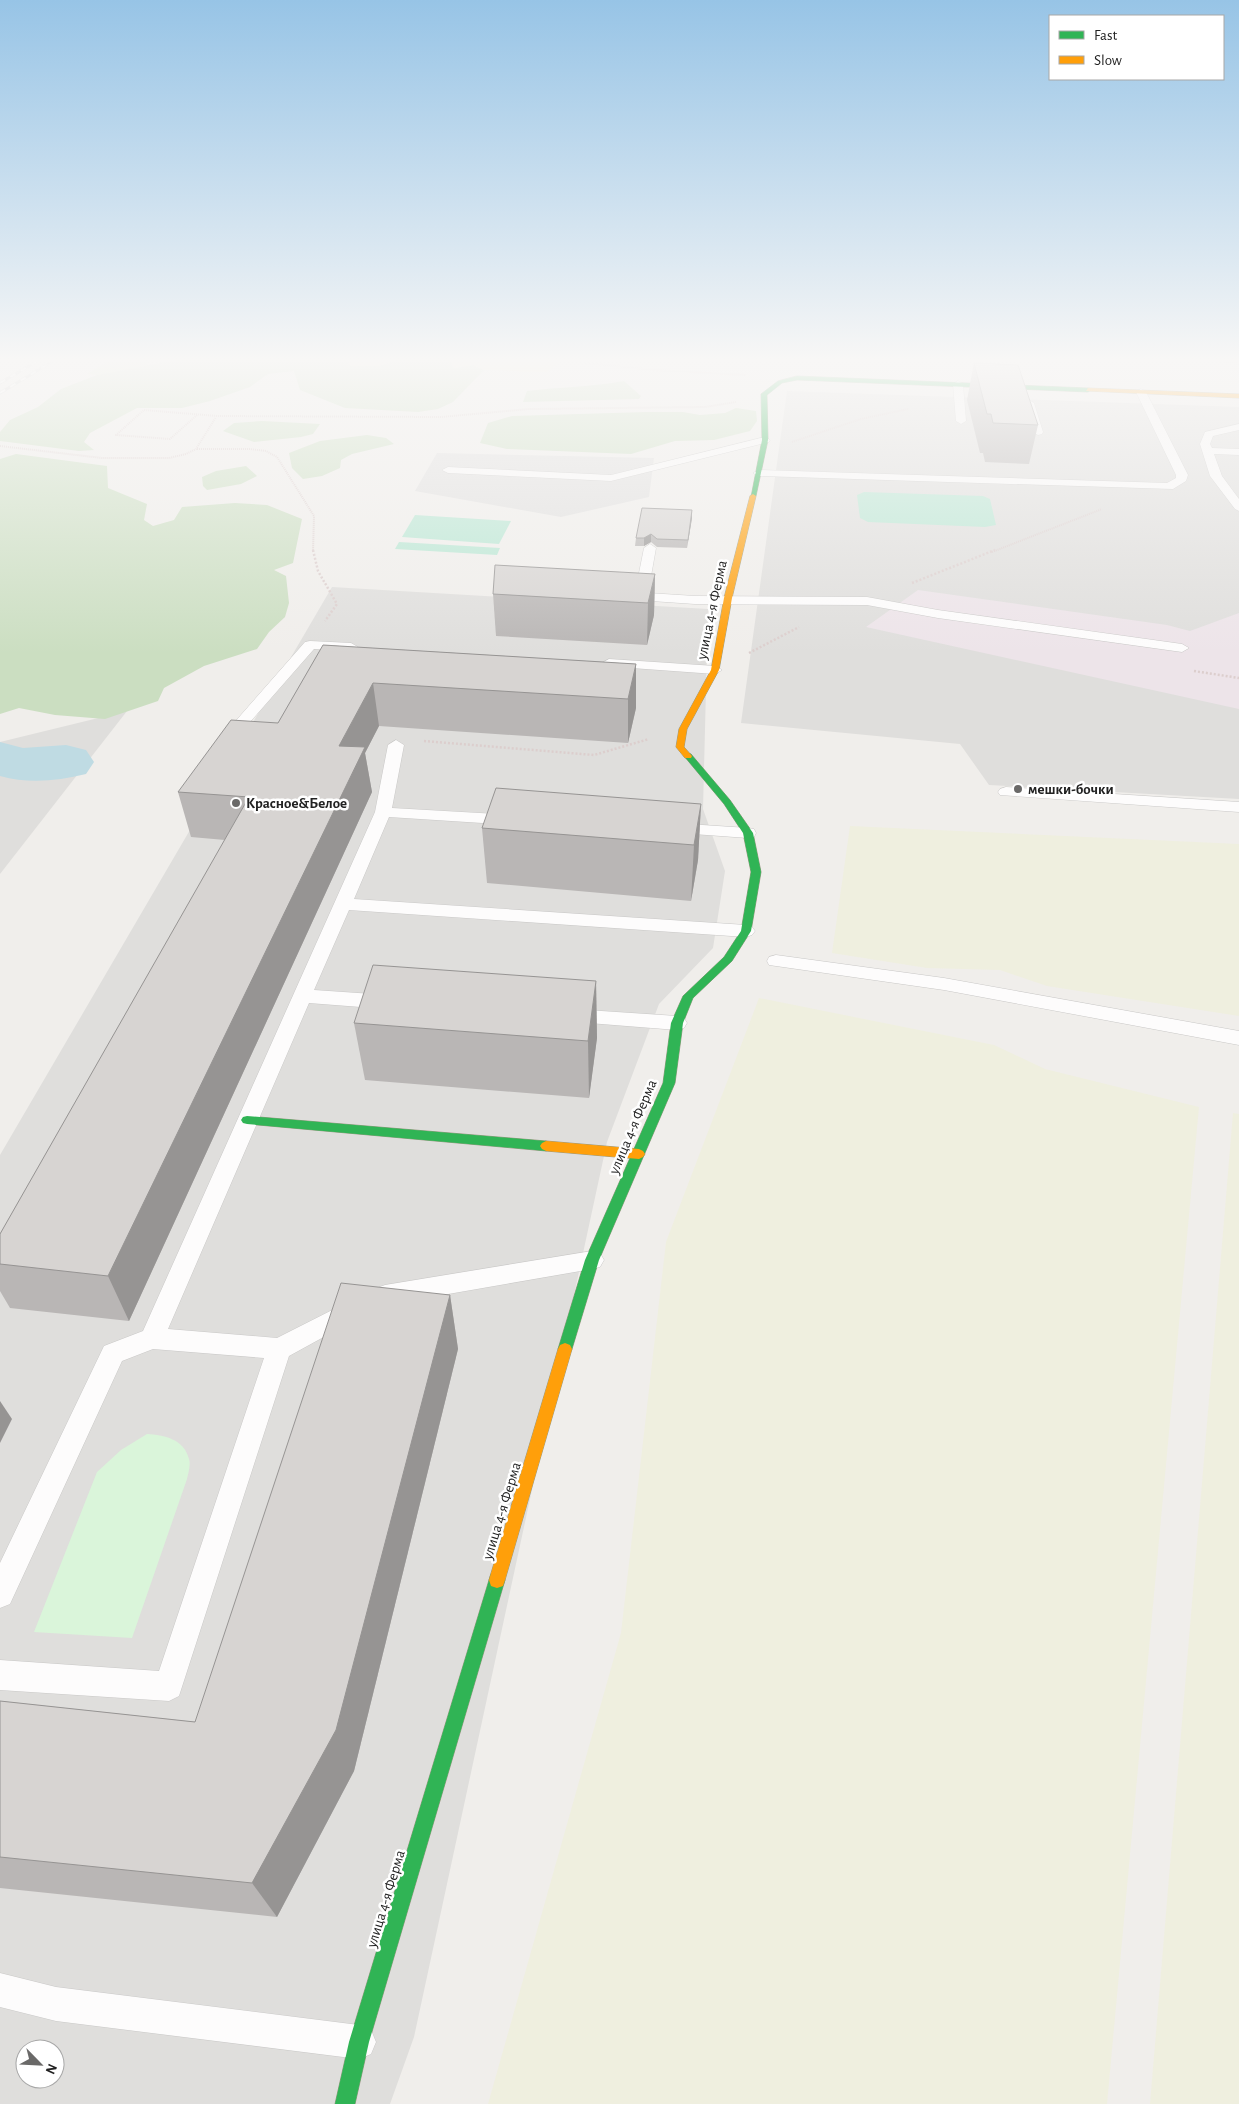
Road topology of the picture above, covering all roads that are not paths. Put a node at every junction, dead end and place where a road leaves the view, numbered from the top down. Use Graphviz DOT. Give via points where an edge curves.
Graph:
graph roads {
  1 [pos="691,458"];
  2 [pos="762,458"];
  3 [pos="1174,458"];
  4 [pos="1210,458"];
  5 [pos="448,470"];
  6 [pos="759,473"];
  7 [pos="1239,507"];
  8 [pos="650,548"];
  9 [pos="613,595"];
  10 [pos="641,597"];
  11 [pos="728,598"];
  12 [pos="1182,648"];
  13 [pos="369,649"];
  14 [pos="596,662"];
  15 [pos="716,664"];
  16 [pos="231,735"];
  17 [pos="396,746"];
  18 [pos="1006,792"];
  19 [pos="1239,807"];
  20 [pos="383,812"];
  21 [pos="533,821"];
  22 [pos="660,828"];
  23 [pos="748,832"];
  24 [pos="343,904"];
  25 [pos="746,931"];
  26 [pos="776,961"];
  27 [pos="302,996"];
  28 [pos="401,1004"];
  29 [pos="551,1014"];
  30 [pos="677,1023"];
  31 [pos="1239,1038"];
  32 [pos="247,1120"];
  33 [pos="639,1154"];
  34 [pos="592,1260"];
  35 [pos="152,1338"];
  36 [pos="279,1349"];
  37 [pos="0,1594"];
  38 [pos="0,1674"];
  39 [pos="0,1990"];
  40 [pos="359,2042"];
  41 [pos="346,2104"];
  1 -- 5 [label="lane" via="611,478"];
  2 -- 6 [label="street, улица 4-я Ферма"];
  3 -- 6 [label="lane" via="1182,479 1169,487"];
  4 -- 7 [label="lane" via="1216,476"];
  6 -- 11 [label="street, улица 4-я Ферма"];
  8 -- 10 [label="lane"];
  9 -- 10 [label="lane"];
  10 -- 11 [label="lane"];
  11 -- 12 [label="lane" via="867,601"];
  11 -- 15 [label="street, улица 4-я Ферма"];
  13 -- 16 [label="lane" via="310,645"];
  14 -- 15 [label="lane"];
  15 -- 23 [label="street, улица 4-я Ферма" via="683,729 680,747"];
  17 -- 20 [label="lane"];
  18 -- 19 [label="lane"];
  20 -- 21 [label="lane"];
  20 -- 24 [label="lane"];
  22 -- 23 [label="lane"];
  23 -- 25 [label="street, улица 4-я Ферма" via="756,872"];
  24 -- 25 [label="lane"];
  24 -- 27 [label="lane"];
  25 -- 30 [label="street, улица 4-я Ферма" via="728,959 688,996"];
  26 -- 31 [label="lane" via="944,984"];
  27 -- 28 [label="lane"];
  27 -- 32 [label="lane"];
  29 -- 30 [label="lane"];
  30 -- 33 [label="street, улица 4-я Ферма" via="669,1084"];
  32 -- 33 [label="street"];
  32 -- 35 [label="lane"];
  33 -- 34 [label="street, улица 4-я Ферма"];
  34 -- 36 [label="lane" via="376,1297"];
  34 -- 40 [label="street, улица 4-я Ферма"];
  35 -- 36 [label="lane"];
  35 -- 37 [label="lane" via="113,1354"];
  36 -- 38 [label="lane" via="169,1686"];
  39 -- 40 [label="lane" via="56,2004"];
  40 -- 41 [label="street, улица 4-я Ферма"];
}
